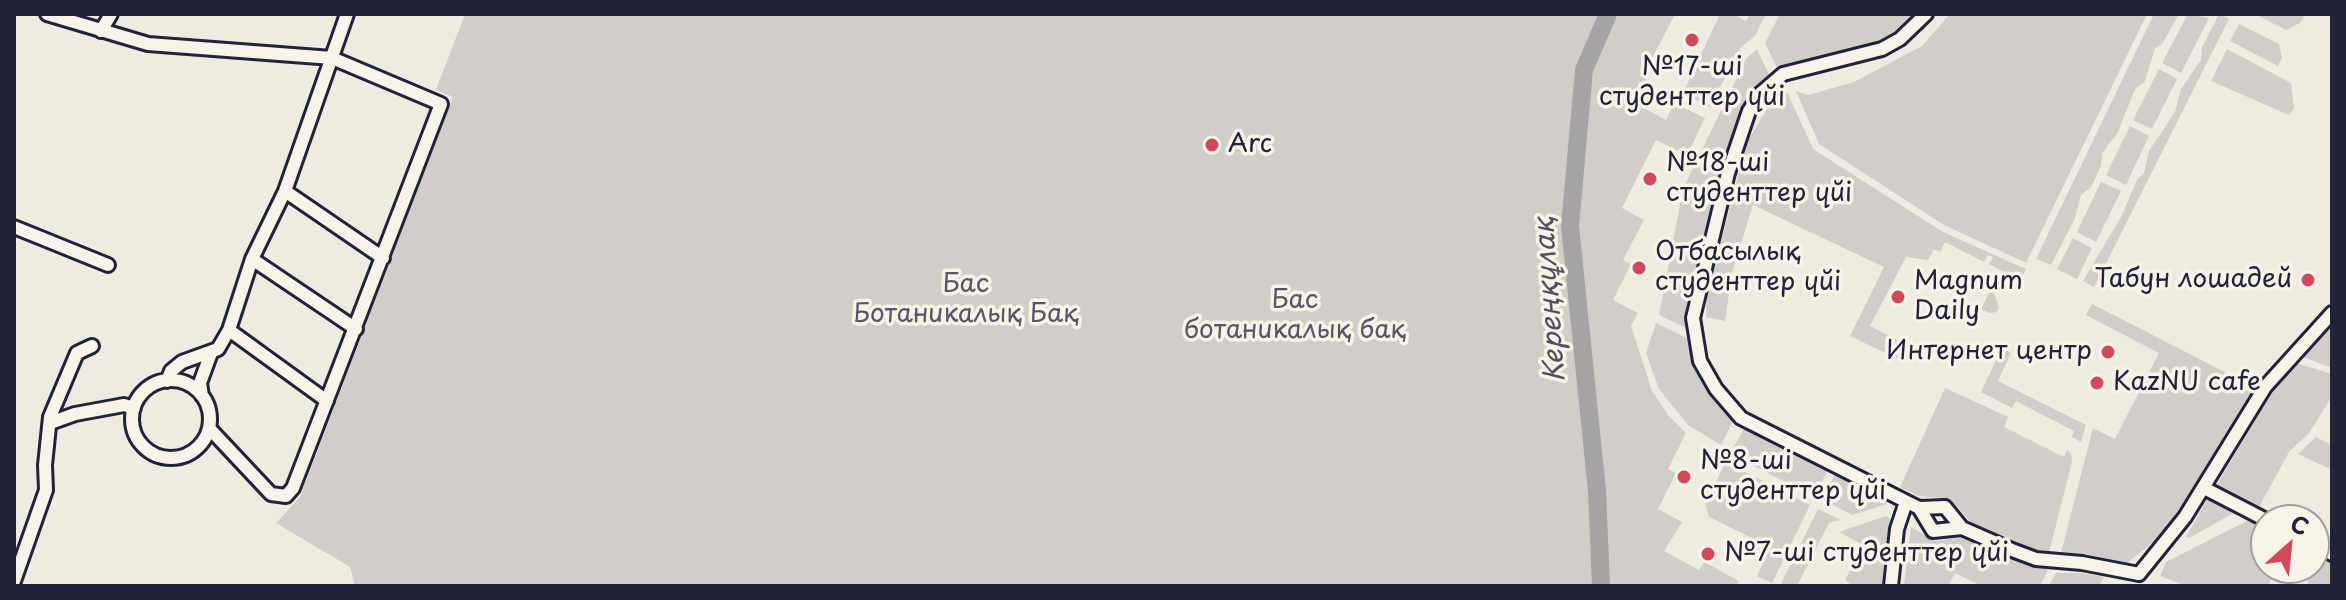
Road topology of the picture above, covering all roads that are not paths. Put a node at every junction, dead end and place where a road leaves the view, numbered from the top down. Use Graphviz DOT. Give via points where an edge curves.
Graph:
graph roads {
  1 [pos="47,14"];
  2 [pos="111,14"];
  3 [pos="347,14"];
  4 [pos="1926,14"];
  5 [pos="101,31"];
  6 [pos="332,58"];
  7 [pos="285,191"];
  8 [pos="14,227"];
  9 [pos="383,258"];
  10 [pos="252,259"];
  11 [pos="108,265"];
  12 [pos="2332,313"];
  13 [pos="356,329"];
  14 [pos="229,330"];
  15 [pos="92,346"];
  16 [pos="211,353"];
  17 [pos="167,381"];
  18 [pos="202,396"];
  19 [pos="327,401"];
  20 [pos="134,408"];
  21 [pos="50,423"];
  22 [pos="209,428"];
  23 [pos="2204,488"];
  24 [pos="1906,502"];
  25 [pos="1919,508"];
  26 [pos="2250,512"];
  27 [pos="1962,528"];
  28 [pos="14,581"];
  29 [pos="1891,586"];
  1 -- 5 [label="street"];
  2 -- 5 [label="street"];
  3 -- 6 [label="street"];
  4 -- 24 [label="street" via="1882,49 1783,74 1761,93 1739,133 1693,318 1700,361 1741,418"];
  5 -- 6 [label="street" via="148,44"];
  6 -- 7 [label="street"];
  6 -- 9 [label="street" via="441,104"];
  7 -- 9 [label="street"];
  7 -- 10 [label="street"];
  8 -- 11 [label="street"];
  9 -- 13 [label="street"];
  10 -- 13 [label="street"];
  10 -- 14 [label="street"];
  12 -- 23 [label="street" via="2265,387"];
  13 -- 19 [label="street"];
  14 -- 16 [label="street"];
  14 -- 19 [label="street"];
  15 -- 21 [label="street" via="77,353"];
  16 -- 17 [label="street" via="182,362"];
  16 -- 18 [label="street" via="200,383"];
  17 -- 18 [label="street" via="186,384"];
  17 -- 20 [label="street" via="147,389"];
  18 -- 22 [label="street"];
  19 -- 22 [label="street" via="293,488 279,497"];
  20 -- 21 [label="street" via="124,405"];
  20 -- 22 [label="street" via="140,443 166,458 197,449"];
  21 -- 28 [label="street" via="46,490"];
  23 -- 26 [label="street"];
  23 -- 27 [label="street" via="2139,574 2036,559"];
  24 -- 25 [label="street"];
  24 -- 29 [label="street" via="1897,529"];
  25 -- 27 [label="street" via="1945,507"];
  25 -- 27 [label="street" via="1933,531"];
}
